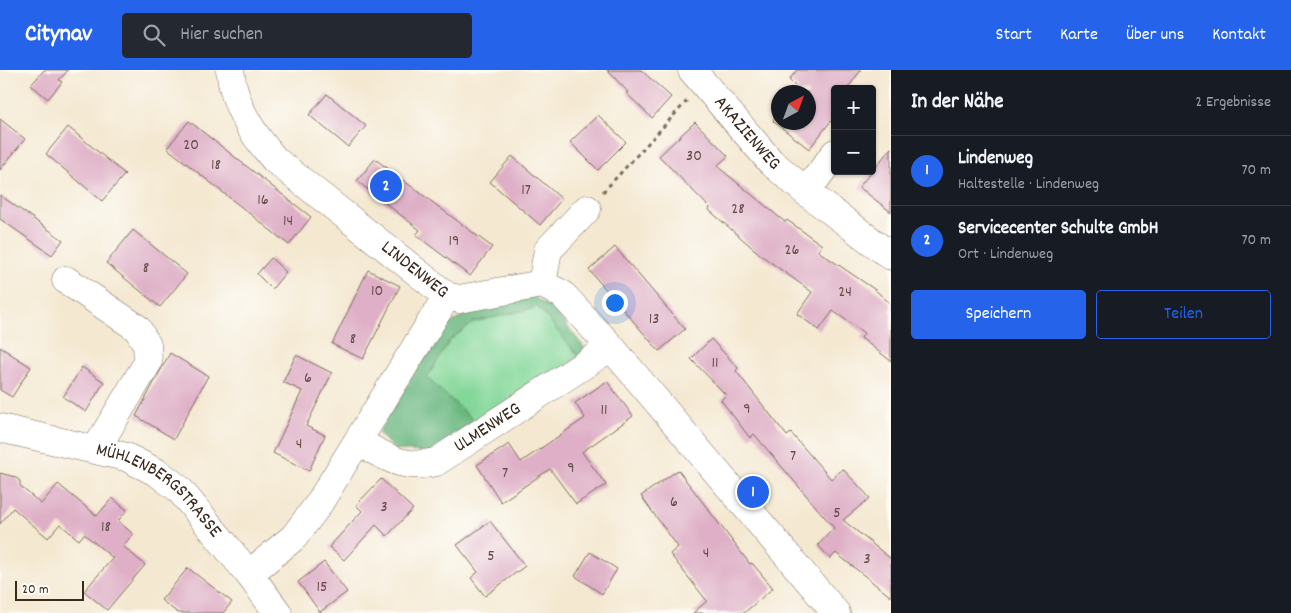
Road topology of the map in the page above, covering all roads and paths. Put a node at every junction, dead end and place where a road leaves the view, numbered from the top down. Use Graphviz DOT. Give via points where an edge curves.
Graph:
graph roads {
  1 [pos="230,70"];
  2 [pos="698,76"];
  3 [pos="831,158"];
  4 [pos="806,192"];
  5 [pos="587,209"];
  6 [pos="891,256"];
  7 [pos="66,280"];
  8 [pos="542,284"];
  9 [pos="447,296"];
  10 [pos="610,347"];
  11 [pos="0,428"];
  12 [pos="358,442"];
  13 [pos="96,449"];
  14 [pos="249,574"];
  15 [pos="278,613"];
  16 [pos="836,613"];
  1 -- 9 [label="street, LINDENWEG" via="242,115 275,160"];
  2 -- 4 [label="street, AKAZIENWEG" via="771,162"];
  2 -- 5 [label="path"];
  3 -- 4 [label="street"];
  4 -- 6 [label="street, AKAZIENWEG"];
  5 -- 8 [label="street" via="548,250"];
  7 -- 13 [label="street" via="137,328 147,344 148,362"];
  8 -- 9 [label="street, LINDENWEG" via="459,299"];
  8 -- 10 [label="street" via="562,294"];
  9 -- 12 [label="street"];
  10 -- 12 [label="street, ULMENWEG" via="436,462 417,466 401,464"];
  10 -- 16 [label="street"];
  11 -- 13 [label="street, MÜHLENBERGSTRASSE"];
  12 -- 14 [label="street" via="294,537"];
  13 -- 14 [label="street, MÜHLENBERGSTRASSE" via="126,457 158,473 179,489"];
  14 -- 15 [label="street, MÜHLENBERGSTRASSE"];
}
